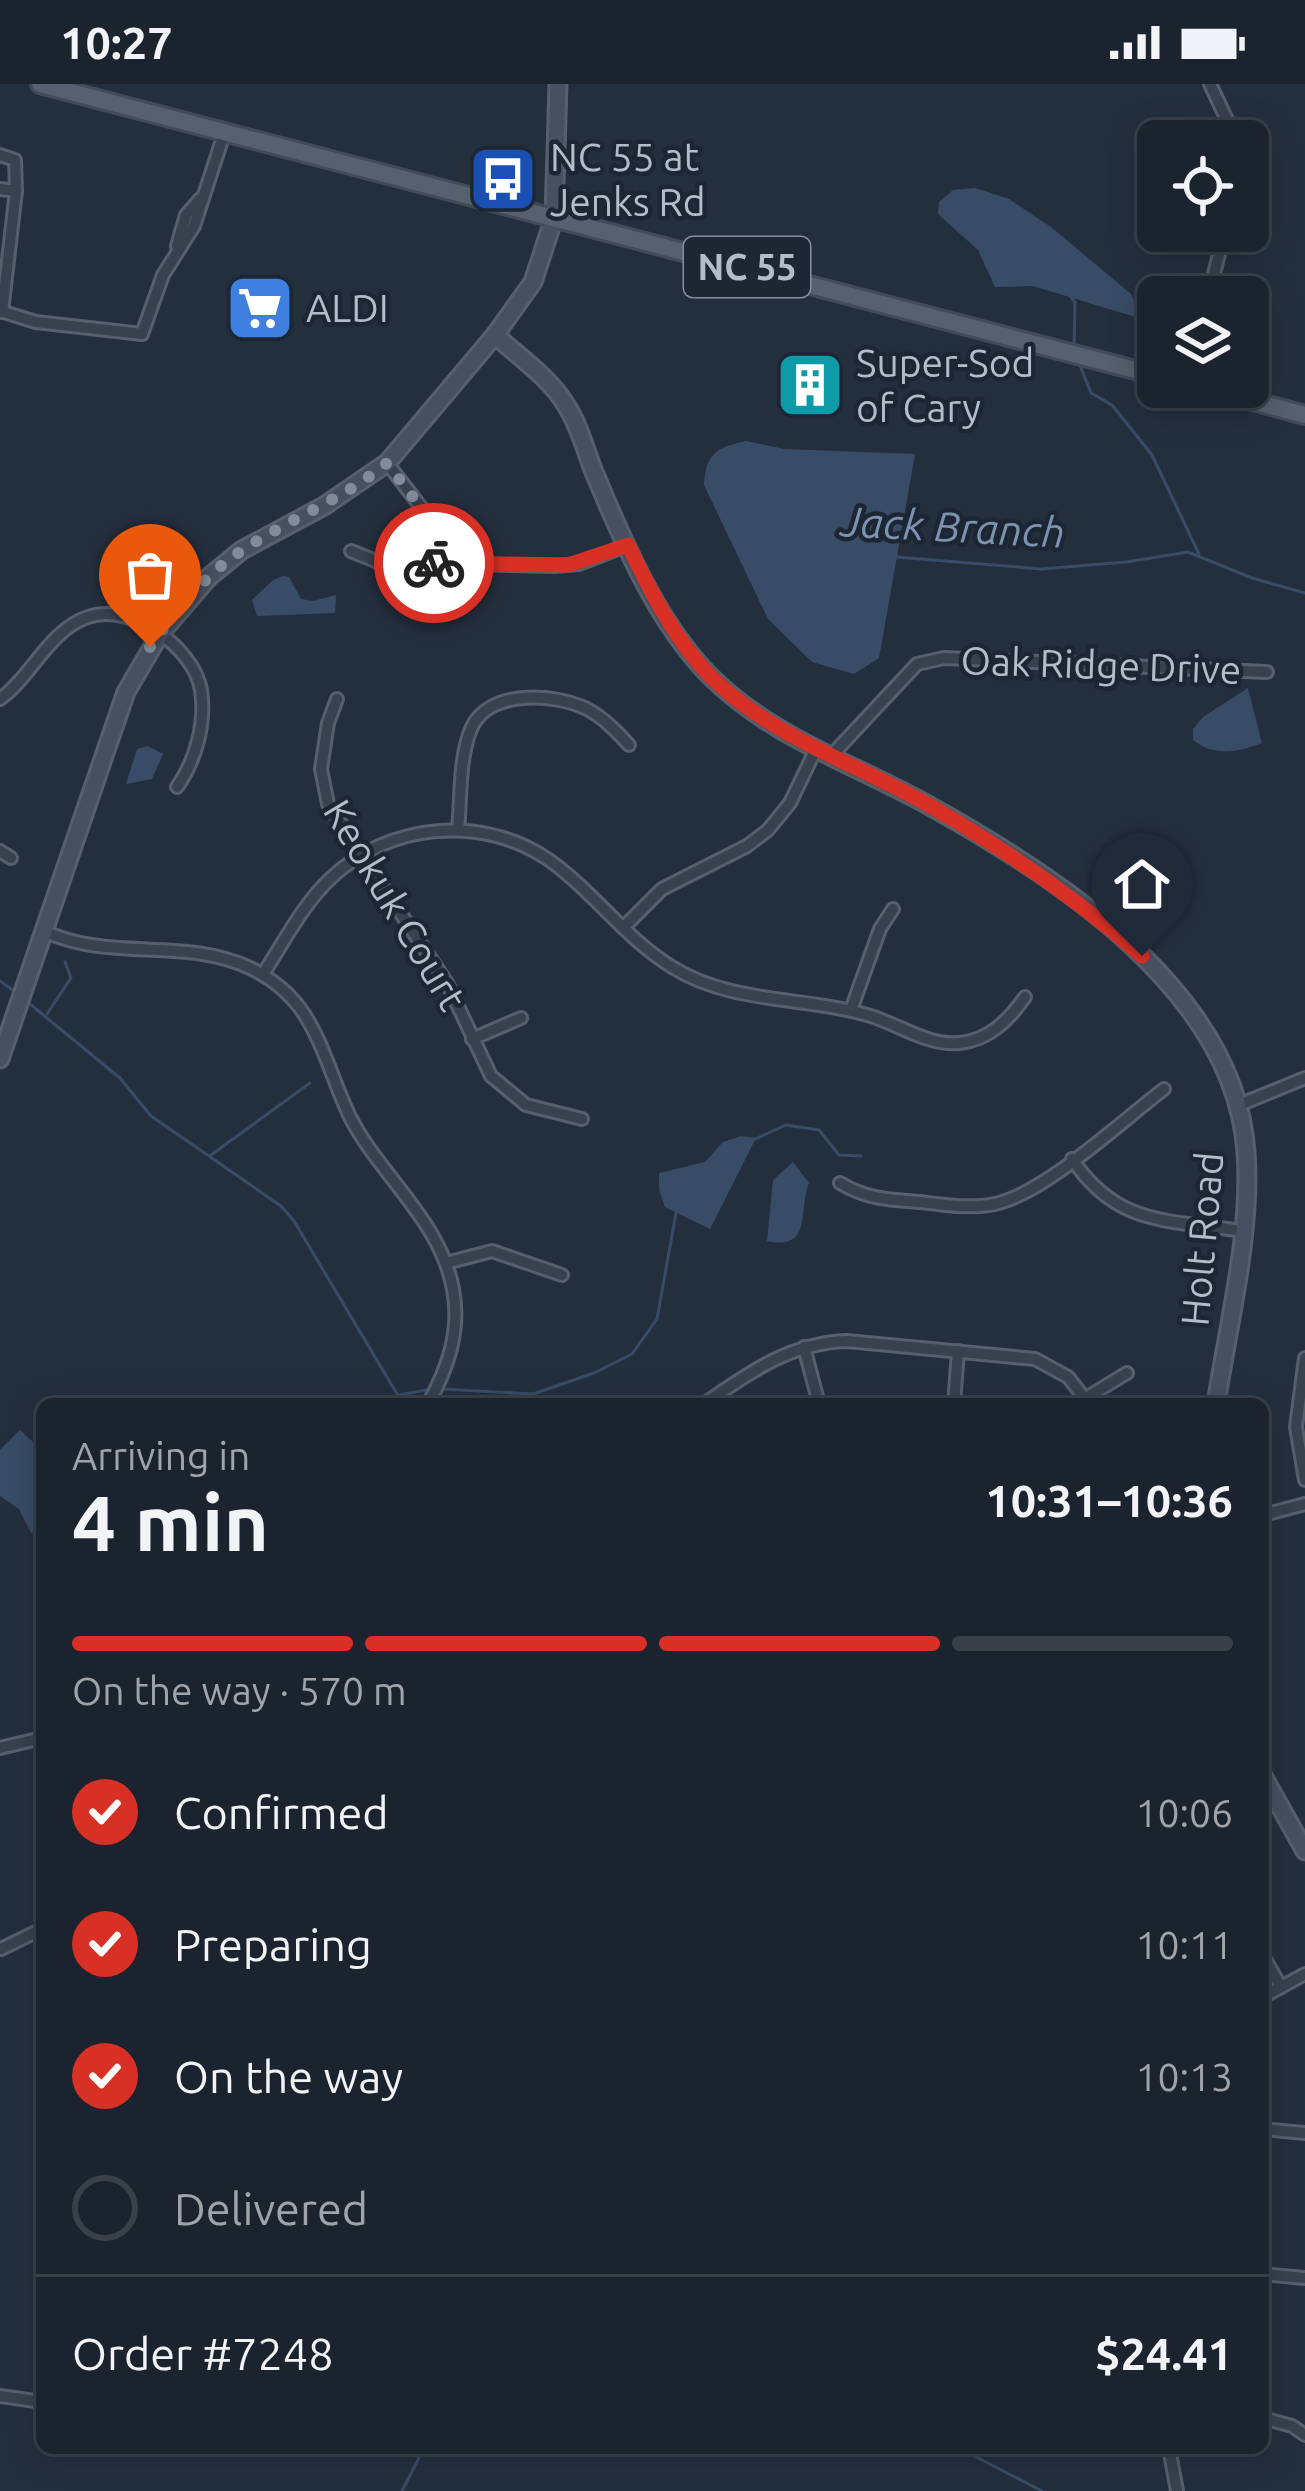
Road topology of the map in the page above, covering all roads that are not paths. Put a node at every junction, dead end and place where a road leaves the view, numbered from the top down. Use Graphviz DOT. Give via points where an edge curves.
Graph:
graph roads {
  1 [pos="40,84"];
  2 [pos="558,84"];
  3 [pos="1210,84"];
  4 [pos="1227,120"];
  5 [pos="224,134"];
  6 [pos="0,155"];
  7 [pos="0,189"];
  8 [pos="16,191"];
  9 [pos="554,218"];
  10 [pos="1,312"];
  11 [pos="495,335"];
  12 [pos="1137,371"];
  13 [pos="1269,406"];
  14 [pos="1305,416"];
  15 [pos="387,463"];
  16 [pos="628,545"];
  17 [pos="351,550"];
  18 [pos="434,563"];
  19 [pos="160,634"];
  20 [pos="1268,672"];
  21 [pos="0,699"];
  22 [pos="337,699"];
  23 [pos="629,746"];
  24 [pos="824,753"];
  25 [pos="177,787"];
  26 [pos="458,830"];
  27 [pos="361,854"];
  28 [pos="892,909"];
  29 [pos="624,927"];
  30 [pos="44,931"];
  31 [pos="263,974"];
  32 [pos="1025,998"];
  33 [pos="851,1010"];
  34 [pos="521,1018"];
  35 [pos="472,1040"];
  36 [pos="0,1059"];
  37 [pos="1305,1078"];
  38 [pos="1164,1089"];
  39 [pos="1239,1105"];
  40 [pos="582,1119"];
  41 [pos="1072,1159"];
  42 [pos="840,1183"];
  43 [pos="1242,1231"];
  44 [pos="446,1263"];
  45 [pos="562,1275"];
  46 [pos="804,1347"];
  47 [pos="958,1351"];
  48 [pos="1305,1358"];
  49 [pos="1127,1373"];
  50 [pos="431,1398"];
  51 [pos="713,1398"];
  52 [pos="817,1398"];
  53 [pos="954,1398"];
  54 [pos="1086,1398"];
  55 [pos="1092,1398"];
  56 [pos="1217,1398"];
  57 [pos="1305,1480"];
  58 [pos="1305,1504"];
  59 [pos="1269,1513"];
  60 [pos="36,1739"];
  61 [pos="0,1748"];
  62 [pos="1269,1787"];
  63 [pos="1305,1851"];
  64 [pos="36,1932"];
  65 [pos="2,1949"];
  66 [pos="1269,1966"];
  67 [pos="1305,1974"];
  68 [pos="1281,1987"];
  69 [pos="1269,1994"];
  70 [pos="1269,2130"];
  71 [pos="1305,2133"];
  72 [pos="1269,2275"];
  73 [pos="1305,2278"];
  74 [pos="0,2396"];
  75 [pos="36,2401"];
  76 [pos="1269,2420"];
  77 [pos="1305,2435"];
  78 [pos="1170,2454"];
  79 [pos="1178,2491"];
  1 -- 5 [label="main road, NC 55"];
  2 -- 9 [label="street"];
  3 -- 4 [label="street"];
  5 -- 9 [label="main road, NC 55"];
  5 -- 10 [label="street" via="142,334"];
  6 -- 8 [label="street" via="15,160"];
  7 -- 8 [label="street"];
  8 -- 10 [label="street"];
  9 -- 11 [label="street" via="533,281"];
  9 -- 12 [label="main road, NC 55"];
  11 -- 15 [label="street"];
  11 -- 16 [label="street, Holt Road" via="562,399"];
  13 -- 14 [label="main road"];
  15 -- 18 [label="street" via="428,517"];
  15 -- 19 [label="street" via="242,550"];
  16 -- 18 [label="street" via="568,565"];
  16 -- 24 [label="street, Holt Road" via="694,658 743,704"];
  17 -- 18 [label="street" via="378,562"];
  19 -- 21 [label="street" via="131,616 90,616 69,626"];
  19 -- 25 [label="street" via="195,671 201,692 195,757"];
  19 -- 30 [label="street" via="126,692"];
  20 -- 24 [label="street, Oak Ridge Drive" via="944,658 917,664"];
  22 -- 27 [label="street, Keokuk Court" via="322,780"];
  23 -- 26 [label="street" via="574,704 492,705 470,731"];
  24 -- 29 [label="street, Oak Ridge Drive" via="768,830 662,889"];
  24 -- 39 [label="street, Holt Road" via="932,807 1108,926 1196,1017"];
  26 -- 27 [label="street" via="403,836"];
  26 -- 29 [label="street" via="533,850"];
  27 -- 31 [label="street" via="312,900"];
  27 -- 35 [label="street, Keokuk Court" via="440,970"];
  28 -- 33 [label="street"];
  29 -- 33 [label="street" via="700,982"];
  30 -- 31 [label="street" via="103,949 220,957"];
  30 -- 36 [label="street"];
  31 -- 44 [label="street" via="308,1019 362,1138"];
  32 -- 33 [label="street" via="997,1028 962,1043"];
  34 -- 35 [label="street"];
  35 -- 40 [label="street, Keokuk Court" via="491,1076 517,1100"];
  37 -- 39 [label="street"];
  38 -- 41 [label="street"];
  39 -- 43 [label="street, Holt Road" via="1247,1180"];
  41 -- 42 [label="street" via="1022,1194 980,1206 862,1196"];
  41 -- 43 [label="street" via="1125,1210"];
  43 -- 56 [label="street, Holt Road"];
  44 -- 45 [label="street" via="491,1251"];
  44 -- 50 [label="street" via="454,1333"];
  46 -- 47 [label="street" via="847,1341"];
  46 -- 51 [label="street"];
  46 -- 52 [label="street"];
  47 -- 53 [label="street"];
  47 -- 54 [label="street" via="1048,1363"];
  48 -- 57 [label="street" via="1297,1426"];
  49 -- 55 [label="street"];
  58 -- 59 [label="street"];
  60 -- 61 [label="street"];
  62 -- 63 [label="street"];
  64 -- 65 [label="street"];
  66 -- 68 [label="street"];
  67 -- 68 [label="street"];
  68 -- 69 [label="street"];
  70 -- 71 [label="street"];
  72 -- 73 [label="street"];
  74 -- 75 [label="street"];
  76 -- 77 [label="street"];
  78 -- 79 [label="street"];
}
